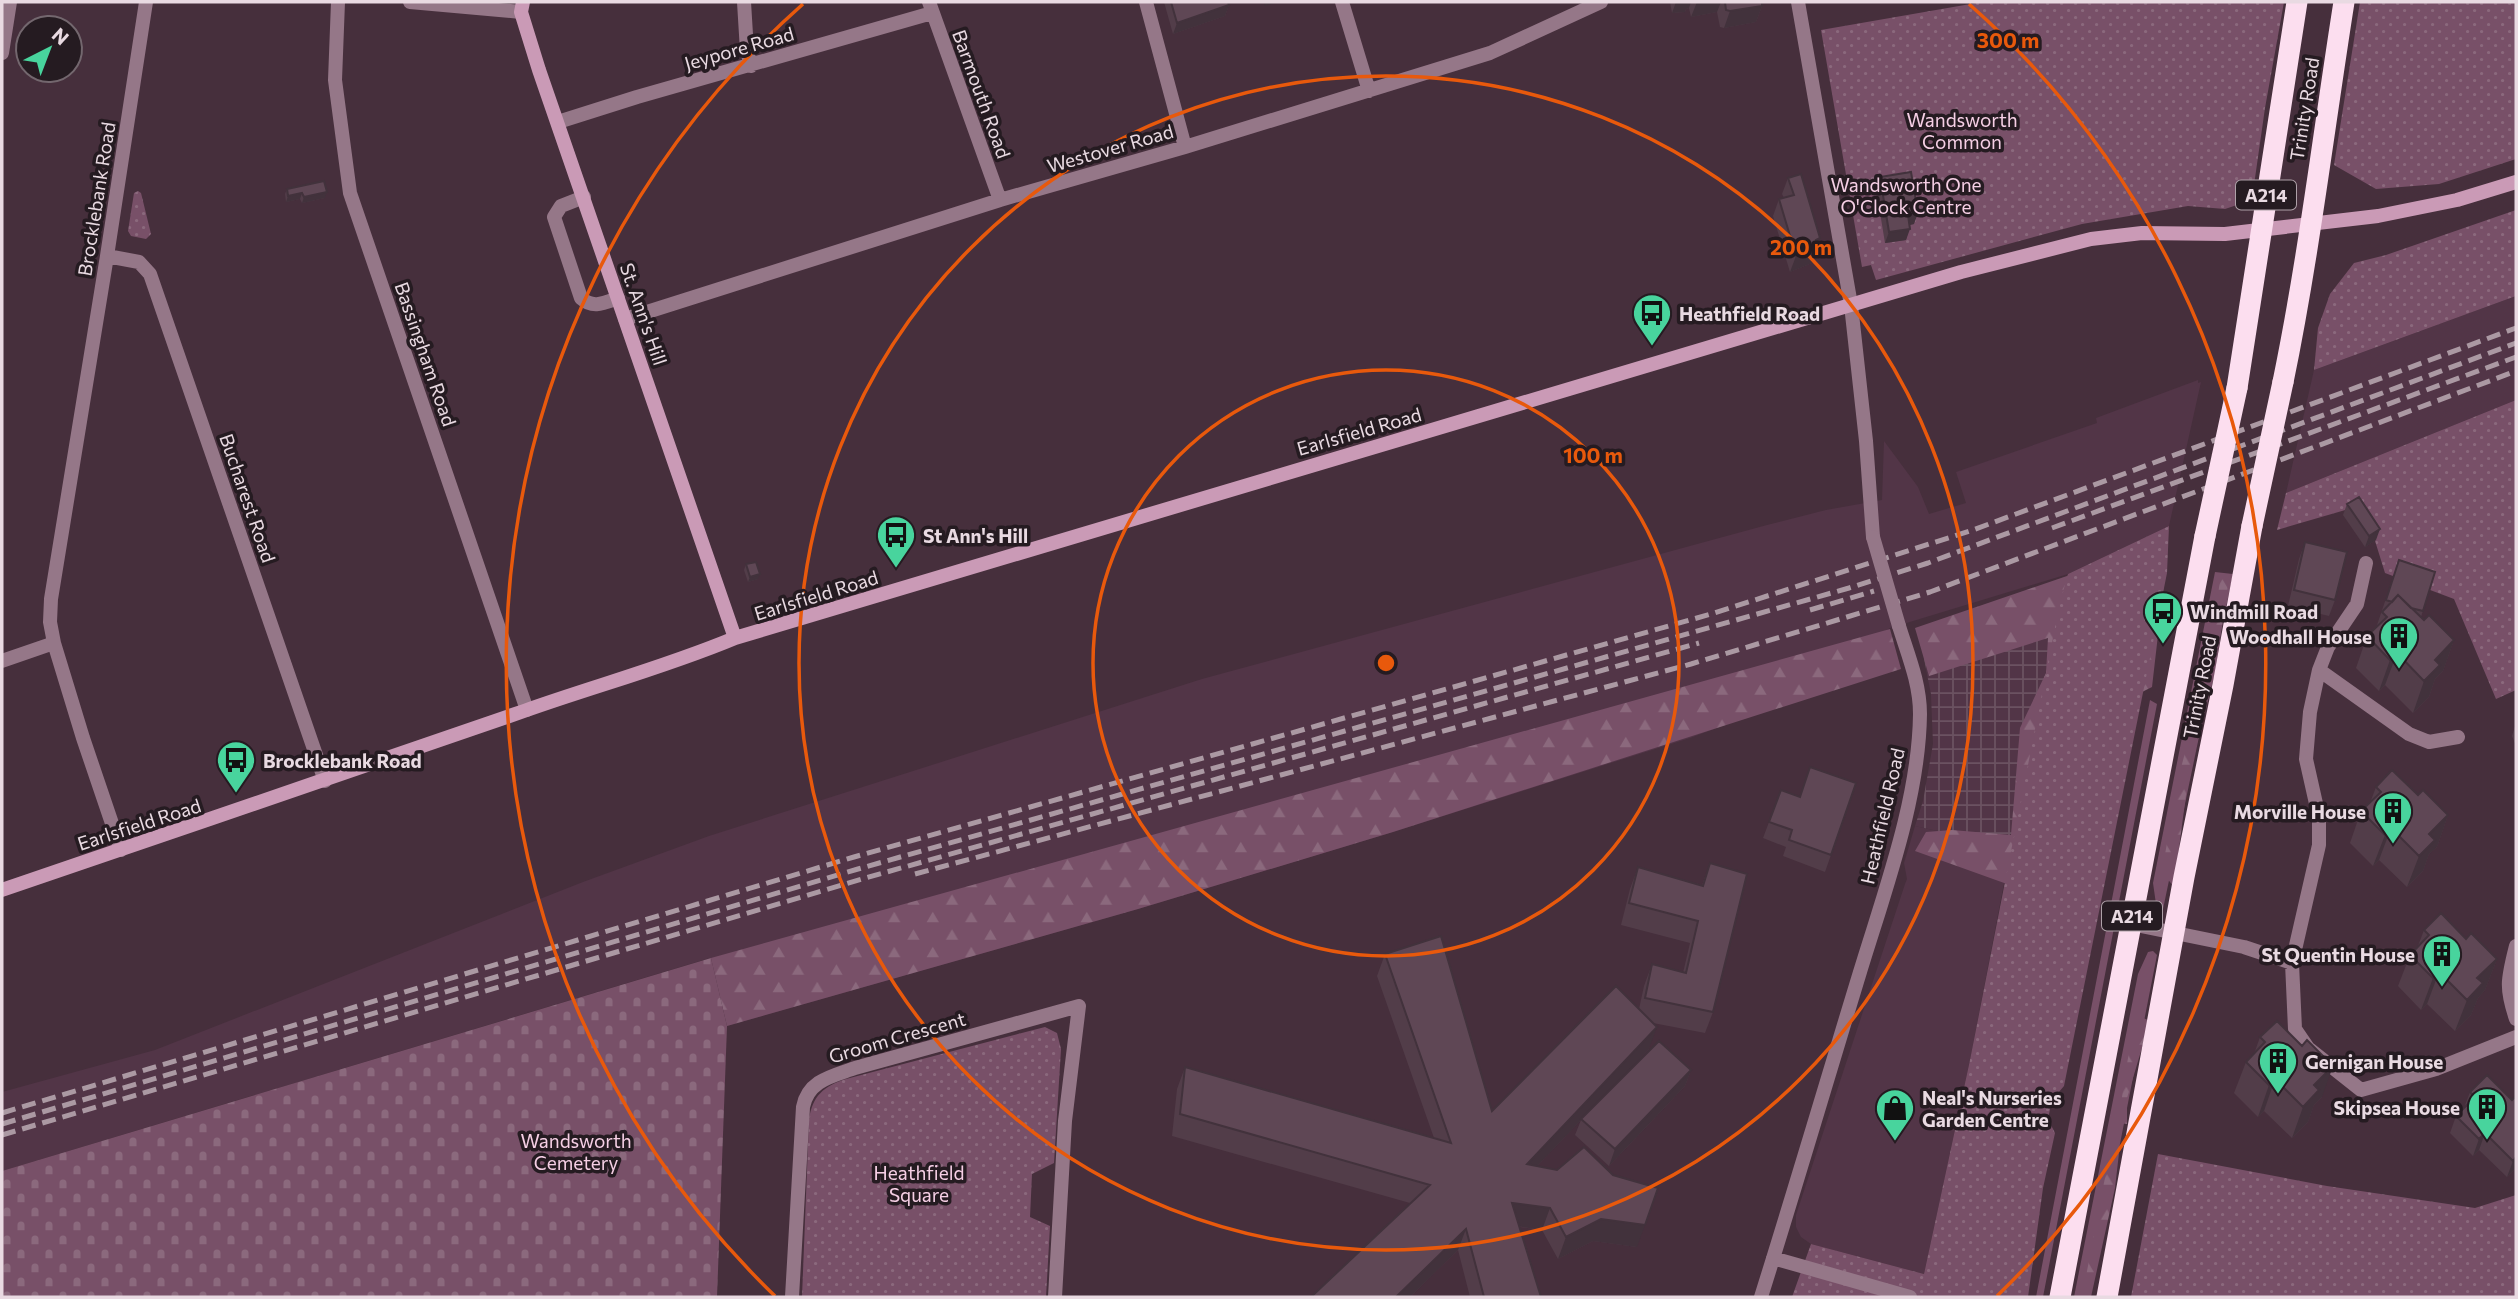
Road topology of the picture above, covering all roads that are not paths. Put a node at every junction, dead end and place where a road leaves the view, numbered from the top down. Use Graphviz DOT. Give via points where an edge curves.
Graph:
graph roads {
  1 [pos="10,2"];
  2 [pos="146,2"];
  3 [pos="338,2"];
  4 [pos="410,2"];
  5 [pos="744,2"];
  6 [pos="1146,2"];
  7 [pos="1342,2"];
  8 [pos="1601,2"];
  9 [pos="1798,2"];
  10 [pos="2297,2"];
  11 [pos="2344,2"];
  12 [pos="522,7"];
  13 [pos="930,8"];
  14 [pos="2,53"];
  15 [pos="751,66"];
  16 [pos="1369,91"];
  17 [pos="558,122"];
  18 [pos="1185,147"];
  19 [pos="2516,182"];
  20 [pos="584,197"];
  21 [pos="1000,200"];
  22 [pos="2310,224"];
  23 [pos="2261,230"];
  24 [pos="107,256"];
  25 [pos="618,299"];
  26 [pos="1851,305"];
  27 [pos="625,318"];
  28 [pos="2366,563"];
  29 [pos="735,638"];
  30 [pos="54,643"];
  31 [pos="2,661"];
  32 [pos="2319,670"];
  33 [pos="527,710"];
  34 [pos="2458,737"];
  35 [pos="326,781"];
  36 [pos="121,850"];
  37 [pos="2,890"];
  38 [pos="2131,924"];
  39 [pos="2175,932"];
  40 [pos="2516,946"];
  41 [pos="2292,963"];
  42 [pos="2516,1019"];
  43 [pos="2516,1037"];
  44 [pos="1773,1258"];
  45 [pos="792,1297"];
  46 [pos="1055,1297"];
  47 [pos="1761,1297"];
  48 [pos="1910,1297"];
  49 [pos="2060,1297"];
  50 [pos="2107,1297"];
  1 -- 14 [label="street"];
  2 -- 24 [label="street, Brocklebank Road"];
  3 -- 33 [label="street, Bassingham Road" via="335,80 350,193"];
  4 -- 12 [label="street"];
  5 -- 15 [label="street"];
  6 -- 18 [label="street"];
  7 -- 16 [label="street"];
  8 -- 16 [label="street, Westover Road" via="1490,53"];
  9 -- 26 [label="street, Heathfield Road"];
  10 -- 23 [label="highway, Trinity Road / A214"];
  11 -- 22 [label="highway, Trinity Road / A214"];
  12 -- 17 [label="main road, St. Ann's Hill"];
  13 -- 15 [label="street, Jeypore Road"];
  13 -- 21 [label="street, Barmouth Road"];
  15 -- 17 [label="street, Jeypore Road"];
  16 -- 18 [label="street, Westover Road"];
  17 -- 20 [label="main road, St. Ann's Hill"];
  18 -- 21 [label="street, Westover Road"];
  19 -- 22 [label="main road" via="2408,211"];
  20 -- 25 [label="main road, St. Ann's Hill"];
  20 -- 25 [label="street" via="561,206 554,217 581,298 595,305"];
  21 -- 27 [label="street, Westover Road"];
  22 -- 23 [label="main road"];
  22 -- 39 [label="highway, Trinity Road / A214, bridge" via="2300,296"];
  23 -- 26 [label="main road" via="2091,239"];
  23 -- 38 [label="highway, Trinity Road / A214, bridge" via="2237,388"];
  24 -- 30 [label="street, Brocklebank Road" via="51,599"];
  24 -- 35 [label="street, Bucharest Road" via="139,262 150,274"];
  25 -- 27 [label="main road, St. Ann's Hill"];
  26 -- 29 [label="main road, Earlsfield Road"];
  26 -- 44 [label="street, Heathfield Road, bridge" via="1873,537 1916,679 1918,750 1872,932"];
  27 -- 29 [label="main road, St. Ann's Hill"];
  28 -- 32 [label="street" via="2357,604 2328,647"];
  29 -- 33 [label="main road, Earlsfield Road"];
  30 -- 31 [label="street"];
  30 -- 36 [label="street, Brocklebank Road"];
  32 -- 34 [label="street" via="2409,734 2429,742"];
  32 -- 41 [label="street" via="2306,759 2319,817 2319,845"];
  33 -- 35 [label="main road, Earlsfield Road"];
  35 -- 36 [label="main road, Earlsfield Road"];
  36 -- 37 [label="main road, Earlsfield Road"];
  38 -- 39 [label="street"];
  38 -- 49 [label="highway, Trinity Road / A214"];
  39 -- 41 [label="street"];
  39 -- 50 [label="highway, Trinity Road / A214"];
  40 -- 42 [label="street" via="2508,996"];
  41 -- 43 [label="street" via="2295,1029 2308,1048 2361,1090 2435,1069"];
  44 -- 47 [label="street, Heathfield Road"];
  44 -- 48 [label="street"];
  45 -- 46 [label="street, Groom Crescent" via="803,1107 813,1086 855,1068 1079,1006 1065,1121"];
}
